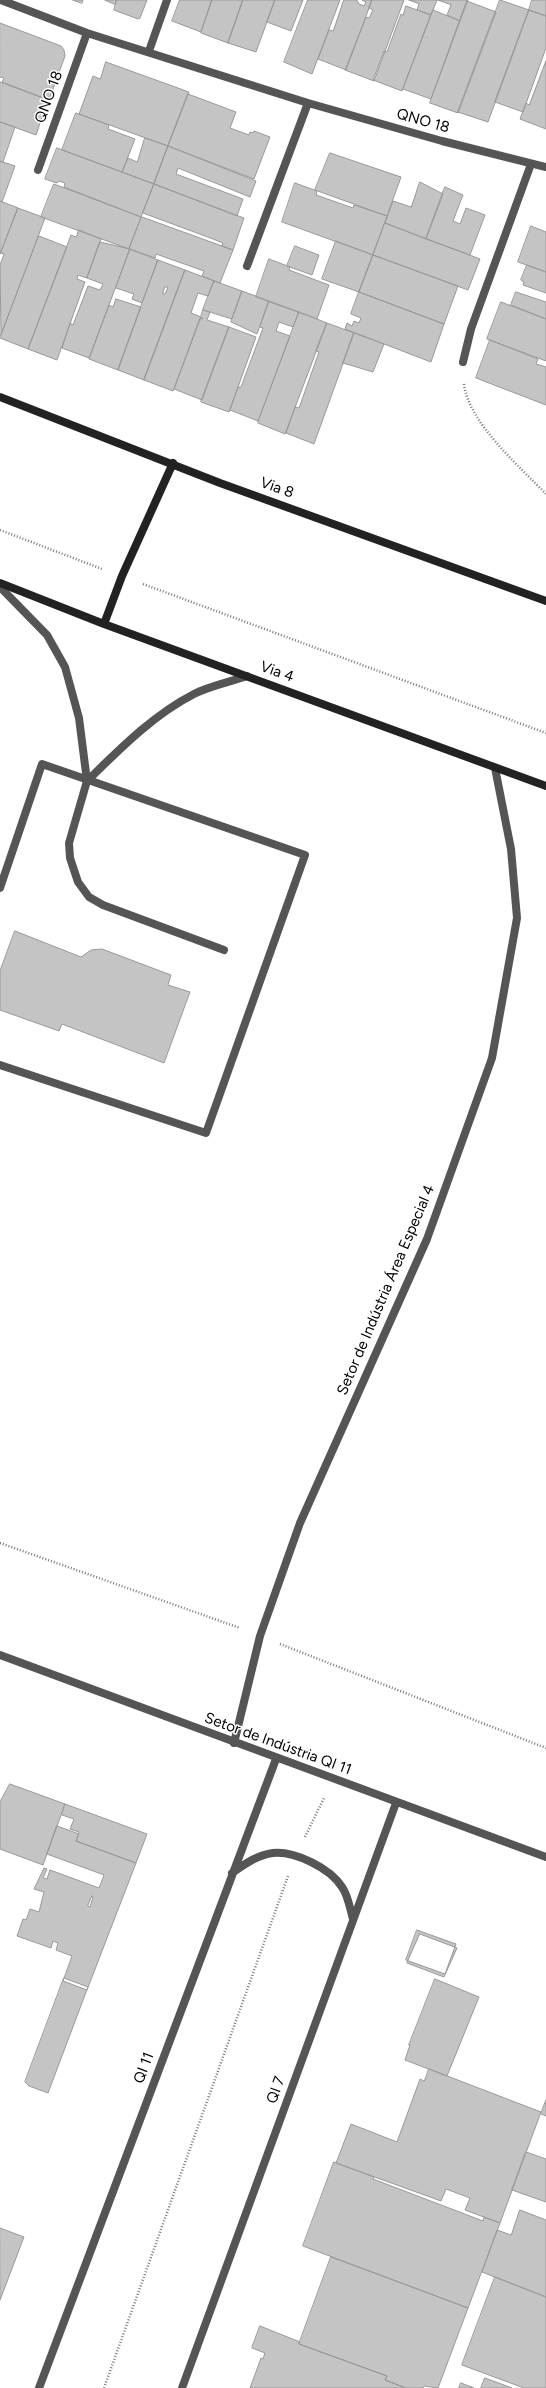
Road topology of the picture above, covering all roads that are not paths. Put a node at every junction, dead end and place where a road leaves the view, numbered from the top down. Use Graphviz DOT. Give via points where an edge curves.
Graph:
graph roads {
  1 [pos="1,0"];
  2 [pos="167,0"];
  3 [pos="87,33"];
  4 [pos="149,51"];
  5 [pos="308,103"];
  6 [pos="531,164"];
  7 [pos="546,167"];
  8 [pos="38,170"];
  9 [pos="247,266"];
  10 [pos="462,362"];
  11 [pos="0,397"];
  12 [pos="173,463"];
  13 [pos="0,583"];
  14 [pos="0,587"];
  15 [pos="546,601"];
  16 [pos="104,624"];
  17 [pos="247,676"];
  18 [pos="496,768"];
  19 [pos="87,781"];
  20 [pos="546,786"];
  21 [pos="0,888"];
  22 [pos="224,950"];
  23 [pos="0,1065"];
  24 [pos="0,1654"];
  25 [pos="234,1743"];
  26 [pos="276,1759"];
  27 [pos="396,1803"];
  28 [pos="546,1857"];
  29 [pos="232,1873"];
  30 [pos="353,1919"];
  31 [pos="39,2388"];
  32 [pos="182,2388"];
  1 -- 3 [label="street, QNO 18"];
  2 -- 4 [label="street"];
  3 -- 4 [label="street, QNO 18"];
  3 -- 8 [label="street, QNO 18"];
  4 -- 5 [label="street, QNO 18"];
  5 -- 6 [label="street, QNO 18"];
  5 -- 9 [label="street"];
  6 -- 7 [label="street, QNO 18"];
  6 -- 10 [label="street" via="471,329"];
  11 -- 12 [label="main road, Via 8"];
  12 -- 15 [label="main road, Via 8"];
  12 -- 16 [label="main road" via="122,576"];
  13 -- 16 [label="main road, Via 4"];
  14 -- 19 [label="street" via="47,635 65,667 79,718"];
  16 -- 17 [label="main road, Via 4"];
  17 -- 18 [label="main road, Via 4"];
  17 -- 19 [label="street" via="195,694 166,712 134,736"];
  18 -- 20 [label="main road, Via 4"];
  18 -- 25 [label="street, Setor de Indústria Área Especial 4" via="511,849 517,918 492,1058 427,1239 300,1523 260,1636"];
  19 -- 21 [label="street" via="42,764"];
  19 -- 22 [label="street" via="70,843 70,858 78,882 89,897 103,905"];
  19 -- 23 [label="street" via="306,855 206,1133"];
  24 -- 25 [label="street, Setor de Indústria QI 11"];
  25 -- 26 [label="street, Setor de Indústria QI 11"];
  26 -- 27 [label="street, Setor de Indústria QI 11"];
  26 -- 29 [label="street, QI 11"];
  27 -- 28 [label="street, Setor de Indústria QI 11"];
  27 -- 30 [label="street, QI 7"];
  29 -- 30 [label="street" via="254,1858 273,1853 296,1855 321,1867 342,1887"];
  29 -- 31 [label="street, QI 11"];
  30 -- 32 [label="street, QI 7"];
}
